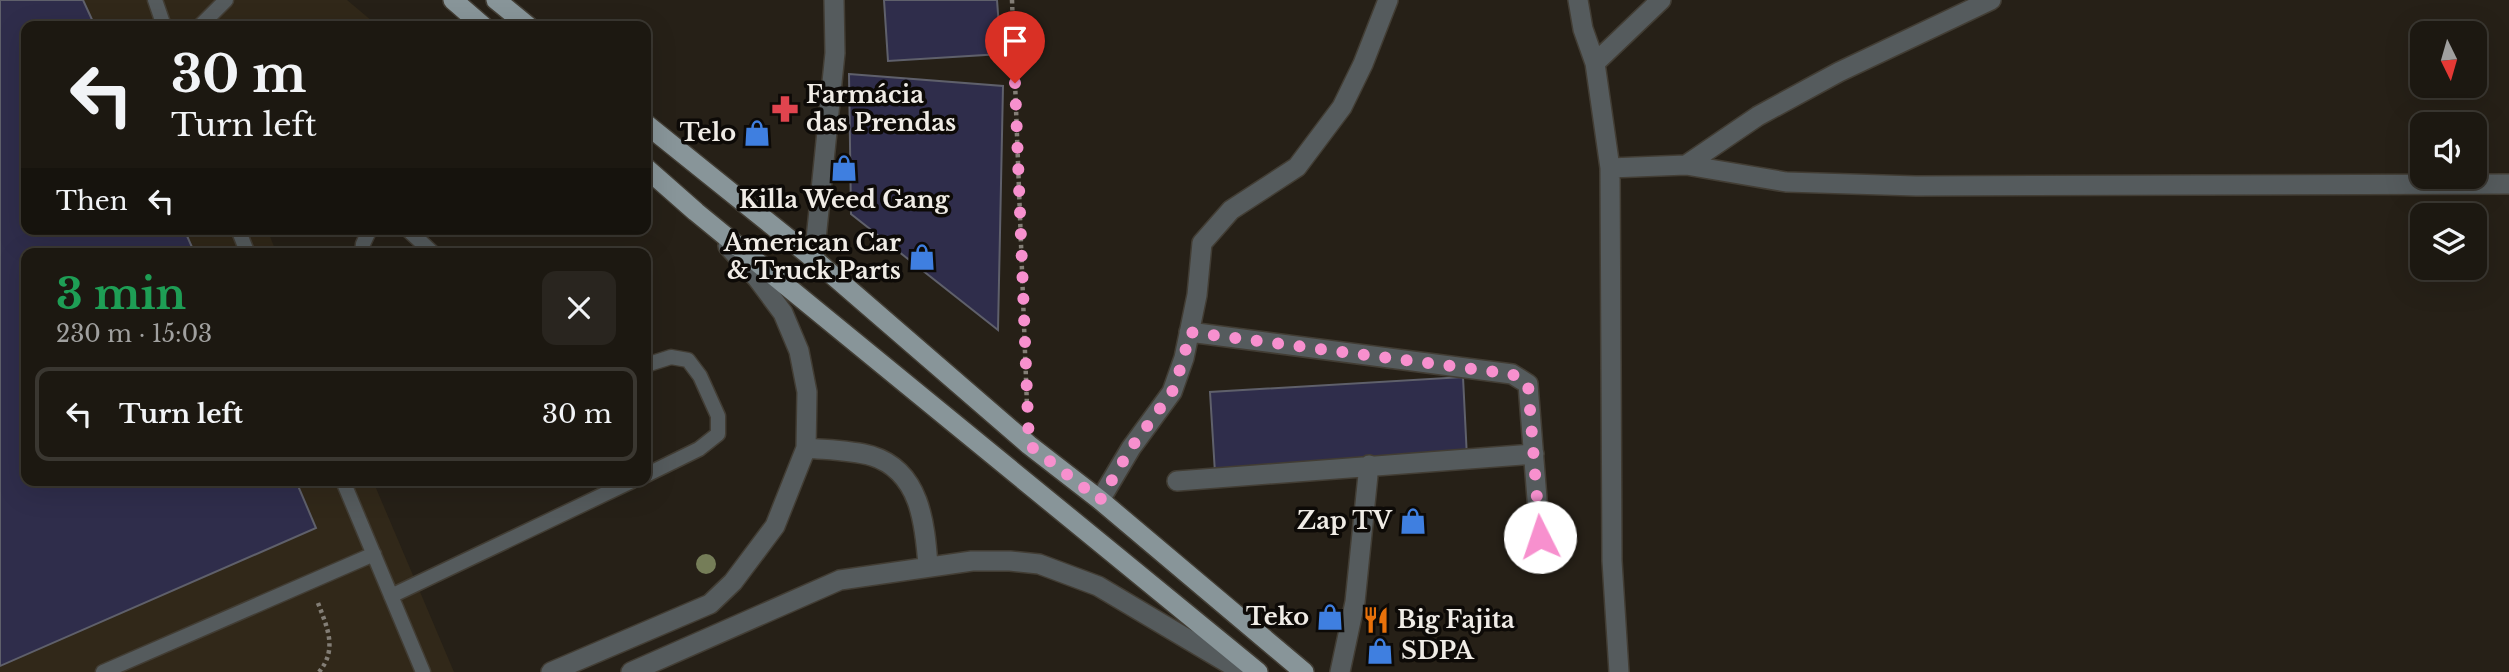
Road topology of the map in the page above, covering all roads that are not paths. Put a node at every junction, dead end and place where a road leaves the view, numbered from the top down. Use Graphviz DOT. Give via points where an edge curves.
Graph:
graph roads {
  1 [pos="155,0"];
  2 [pos="226,0"];
  3 [pos="453,0"];
  4 [pos="496,0"];
  5 [pos="834,0"];
  6 [pos="1388,0"];
  7 [pos="1578,0"];
  8 [pos="1661,0"];
  9 [pos="1992,0"];
  10 [pos="162,21"];
  11 [pos="205,21"];
  12 [pos="477,21"];
  13 [pos="522,21"];
  14 [pos="1595,63"];
  15 [pos="651,128"];
  16 [pos="1686,165"];
  17 [pos="1611,168"];
  18 [pos="651,172"];
  19 [pos="2509,184"];
  20 [pos="696,212"];
  21 [pos="413,235"];
  22 [pos="428,248"];
  23 [pos="814,259"];
  24 [pos="1189,332"];
  25 [pos="651,363"];
  26 [pos="806,448"];
  27 [pos="1534,454"];
  28 [pos="1369,465"];
  29 [pos="651,473"];
  30 [pos="1177,481"];
  31 [pos="345,486"];
  32 [pos="622,486"];
  33 [pos="1100,500"];
  34 [pos="1540,537"];
  35 [pos="374,554"];
  36 [pos="928,566"];
  37 [pos="391,596"];
  38 [pos="103,672"];
  39 [pos="423,672"];
  40 [pos="551,672"];
  41 [pos="631,672"];
  42 [pos="1242,672"];
  43 [pos="1258,672"];
  44 [pos="1304,672"];
  45 [pos="1340,672"];
  46 [pos="1619,672"];
  1 -- 10 [label="lane"];
  2 -- 11 [label="lane"];
  3 -- 12 [label="main road"];
  4 -- 13 [label="main road"];
  5 -- 23 [label="street" via="834,65"];
  6 -- 24 [label="street" via="1342,107 1297,167 1231,210 1202,243"];
  7 -- 14 [label="street"];
  8 -- 14 [label="street"];
  9 -- 16 [label="street" via="1839,72 1758,116"];
  14 -- 17 [label="street"];
  15 -- 23 [label="main road"];
  16 -- 17 [label="street"];
  16 -- 19 [label="street" via="1786,182 1916,186"];
  17 -- 46 [label="street" via="1612,561"];
  18 -- 20 [label="main road"];
  20 -- 26 [label="street" via="783,313 799,351 807,392"];
  20 -- 43 [label="main road"];
  21 -- 22 [label="lane"];
  23 -- 33 [label="main road" via="1029,445"];
  24 -- 27 [label="street" via="1512,374 1528,384"];
  24 -- 33 [label="street" via="1172,392"];
  25 -- 29 [label="lane" via="671,356 688,360 718,416 718,434 699,449"];
  26 -- 36 [label="street" via="872,456 892,466 919,501"];
  26 -- 40 [label="street" via="775,526 733,582 710,604"];
  27 -- 28 [label="street"];
  27 -- 34 [label="street"];
  28 -- 30 [label="street"];
  28 -- 45 [label="street" via="1355,601"];
  31 -- 35 [label="lane"];
  32 -- 37 [label="lane"];
  33 -- 44 [label="main road"];
  35 -- 37 [label="lane"];
  35 -- 38 [label="lane"];
  36 -- 41 [label="street" via="840,580"];
  36 -- 42 [label="street" via="972,561 1039,564 1098,586"];
  37 -- 39 [label="lane"];
}
